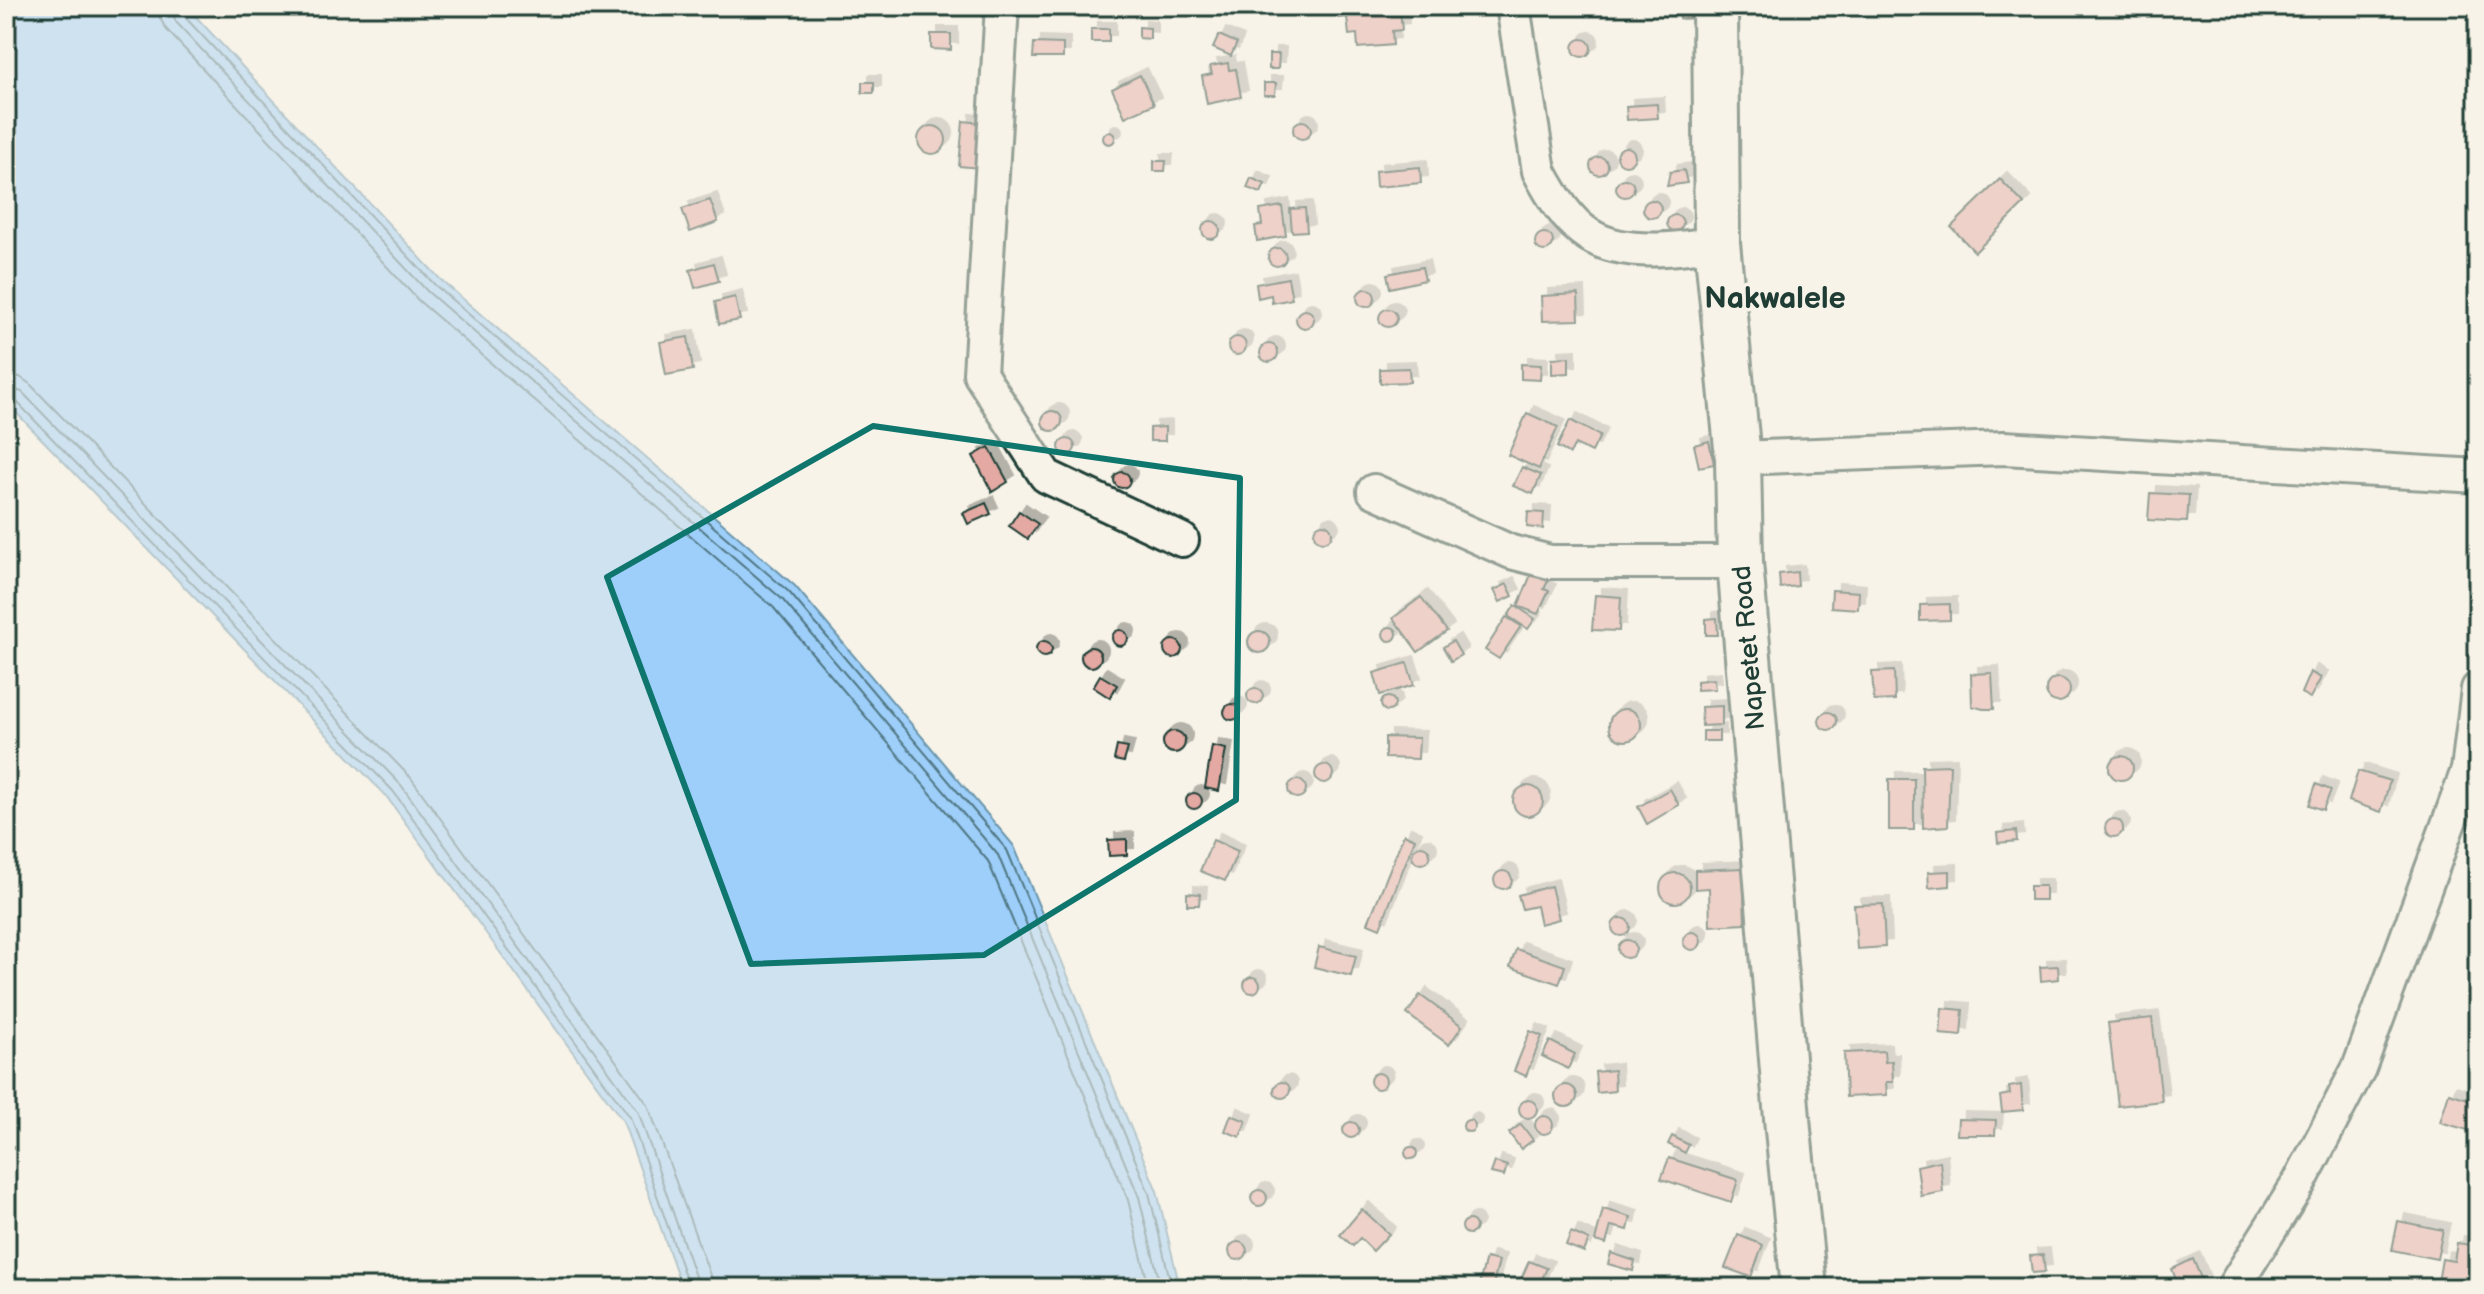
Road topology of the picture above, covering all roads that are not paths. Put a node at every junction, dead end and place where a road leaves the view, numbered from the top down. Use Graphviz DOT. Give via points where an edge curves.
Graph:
graph roads {
  1 [pos="1002,6"];
  2 [pos="1513,6"];
  3 [pos="1715,6"];
  4 [pos="1717,243"];
  5 [pos="1738,458"];
  6 [pos="2478,476"];
  7 [pos="1374,491"];
  8 [pos="1182,540"];
  9 [pos="1740,562"];
  10 [pos="2478,689"];
  11 [pos="1804,1288"];
  12 [pos="2233,1288"];
  1 -- 8 [label="street" via="980,374 1046,476"];
  2 -- 4 [label="street" via="1539,171 1575,222 1590,235 1632,247 1675,249"];
  3 -- 4 [label="main road, Napetet Road"];
  4 -- 5 [label="main road, Napetet Road"];
  5 -- 6 [label="street" via="2004,448"];
  5 -- 9 [label="main road, Napetet Road"];
  7 -- 9 [label="street" via="1511,552 1550,562"];
  9 -- 11 [label="main road, Napetet Road"];
  10 -- 12 [label="street" via="2468,770 2359,1068 2299,1183"];
}
